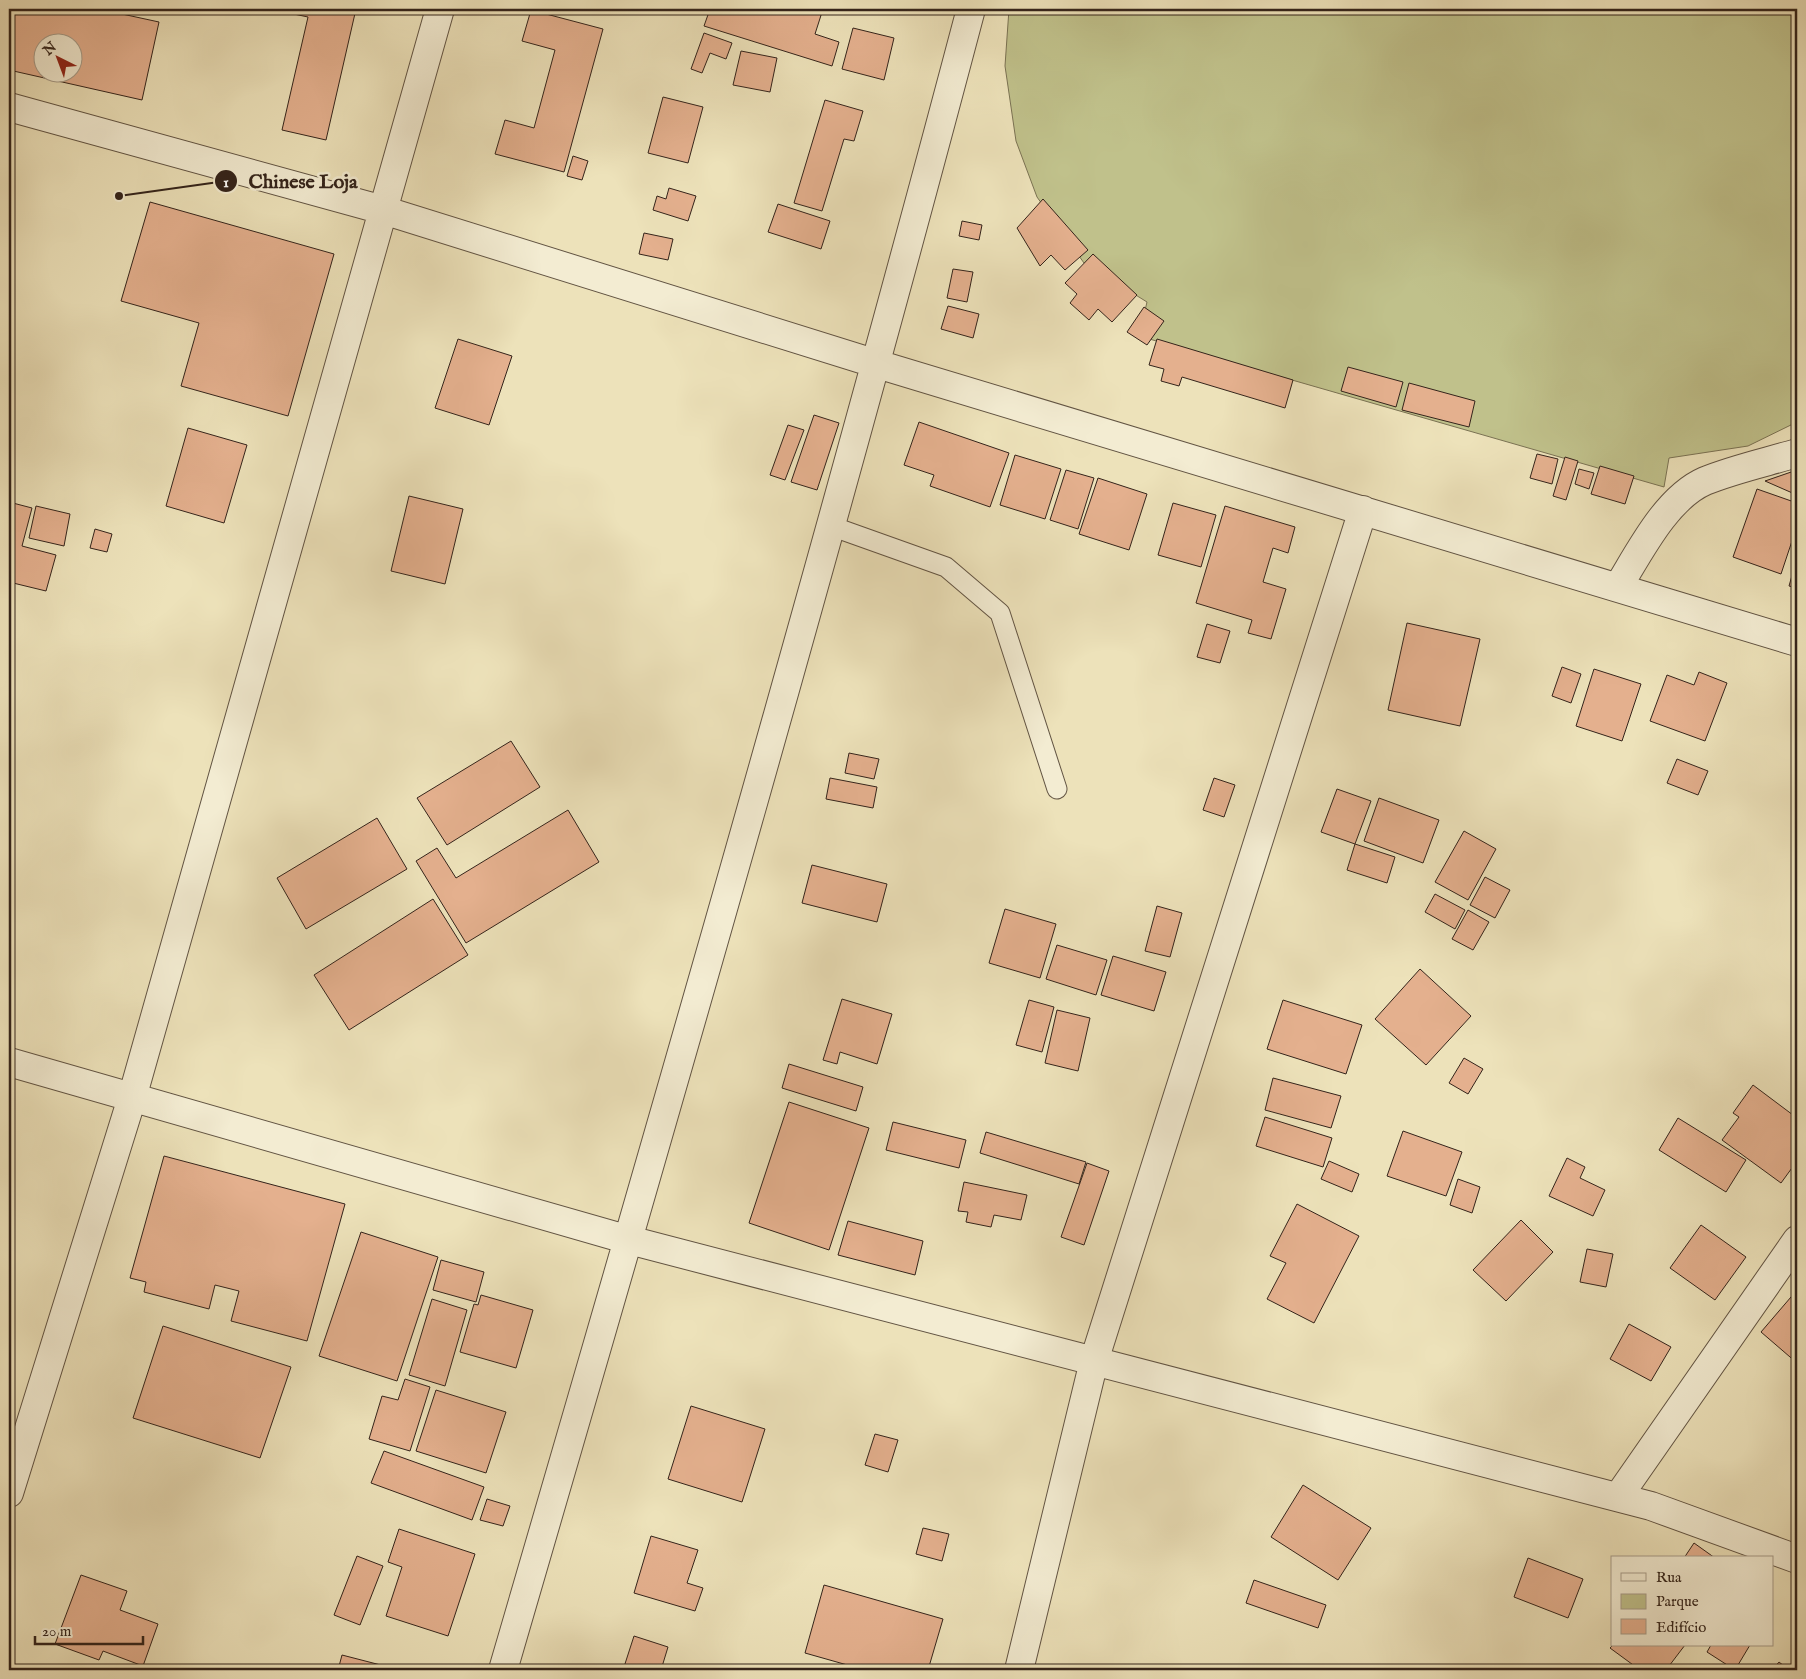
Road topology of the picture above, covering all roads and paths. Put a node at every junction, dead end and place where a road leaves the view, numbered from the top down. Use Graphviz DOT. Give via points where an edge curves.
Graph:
graph roads {
  1 [pos="440,9"];
  2 [pos="971,9"];
  3 [pos="9,107"];
  4 [pos="383,210"];
  5 [pos="877,364"];
  6 [pos="1797,452"];
  7 [pos="1363,510"];
  8 [pos="832,526"];
  9 [pos="1618,587"];
  10 [pos="1797,642"];
  11 [pos="1056,789"];
  12 [pos="9,1062"];
  13 [pos="132,1098"];
  14 [pos="629,1240"];
  15 [pos="1797,1240"];
  16 [pos="1094,1361"];
  17 [pos="9,1493"];
  18 [pos="1618,1497"];
  19 [pos="1797,1559"];
  20 [pos="503,1670"];
  21 [pos="1019,1670"];
  1 -- 4 [label="street"];
  2 -- 5 [label="street"];
  3 -- 4 [label="street"];
  4 -- 5 [label="street"];
  4 -- 13 [label="street"];
  5 -- 7 [label="street"];
  5 -- 8 [label="street"];
  6 -- 9 [label="street" via="1704,482 1678,501 1654,530"];
  7 -- 9 [label="street"];
  7 -- 16 [label="street"];
  8 -- 11 [label="lane" via="946,567 1000,613"];
  8 -- 14 [label="street"];
  9 -- 10 [label="street"];
  12 -- 13 [label="street"];
  13 -- 14 [label="street"];
  13 -- 17 [label="street"];
  14 -- 16 [label="street"];
  14 -- 20 [label="street"];
  15 -- 18 [label="street"];
  16 -- 18 [label="street"];
  16 -- 21 [label="street"];
  18 -- 19 [label="street"];
}
